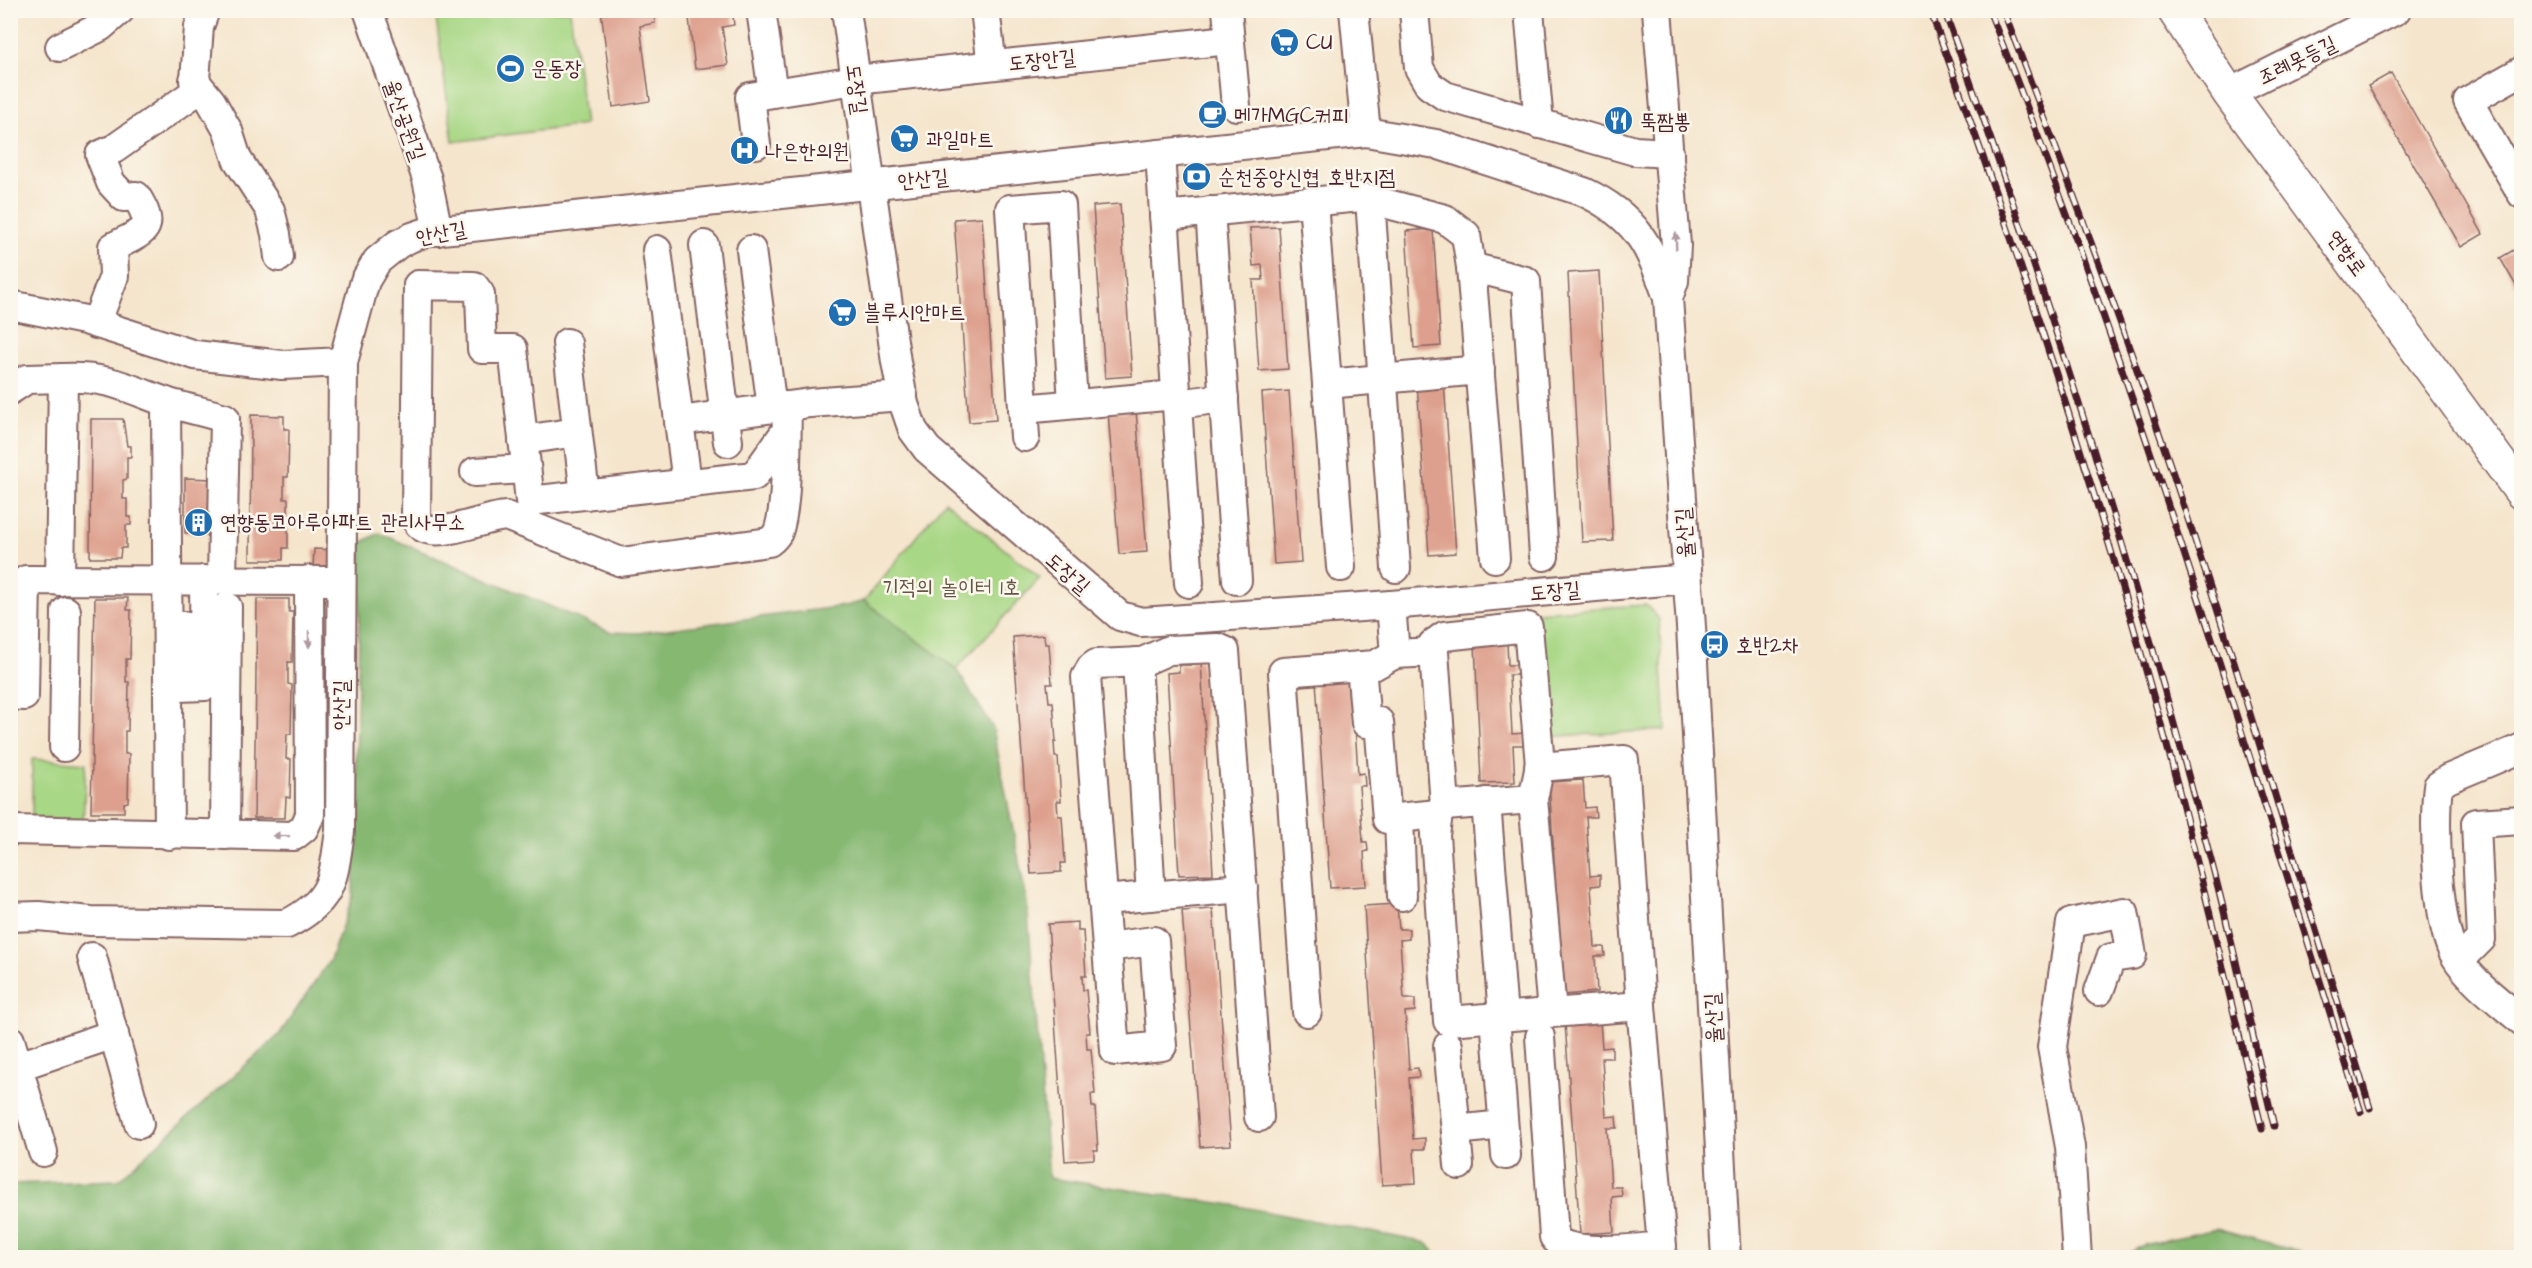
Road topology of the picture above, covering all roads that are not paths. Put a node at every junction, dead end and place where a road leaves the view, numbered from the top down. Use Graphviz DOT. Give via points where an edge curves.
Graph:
graph roads {
  1 [pos="120,10"];
  2 [pos="205,10"];
  3 [pos="368,10"];
  4 [pos="761,10"];
  5 [pos="846,10"];
  6 [pos="985,10"];
  7 [pos="1227,10"];
  8 [pos="1354,10"];
  9 [pos="1414,10"];
  10 [pos="1530,10"];
  11 [pos="1657,10"];
  12 [pos="2174,10"];
  13 [pos="2396,10"];
  14 [pos="1229,40"];
  15 [pos="60,47"];
  16 [pos="992,65"];
  17 [pos="2522,71"];
  18 [pos="194,80"];
  19 [pos="856,80"];
  20 [pos="773,93"];
  21 [pos="2229,93"];
  22 [pos="1236,106"];
  23 [pos="1539,124"];
  24 [pos="1366,132"];
  25 [pos="756,144"];
  26 [pos="1669,153"];
  27 [pos="1160,154"];
  28 [pos="871,185"];
  29 [pos="2521,191"];
  30 [pos="1370,199"];
  31 [pos="1313,201"];
  32 [pos="1210,211"];
  33 [pos="1164,216"];
  34 [pos="438,231"];
  35 [pos="704,245"];
  36 [pos="657,250"];
  37 [pos="751,250"];
  38 [pos="279,257"];
  39 [pos="1471,267"];
  40 [pos="1668,298"];
  41 [pos="10,305"];
  42 [pos="96,324"];
  43 [pos="567,344"];
  44 [pos="343,362"];
  45 [pos="1480,370"];
  46 [pos="63,378"];
  47 [pos="1383,379"];
  48 [pos="1327,384"];
  49 [pos="10,390"];
  50 [pos="903,396"];
  51 [pos="1224,398"];
  52 [pos="1176,399"];
  53 [pos="166,402"];
  54 [pos="1073,404"];
  55 [pos="1023,409"];
  56 [pos="782,415"];
  57 [pos="679,421"];
  58 [pos="726,428"];
  59 [pos="578,432"];
  60 [pos="1024,437"];
  61 [pos="523,440"];
  62 [pos="525,469"];
  63 [pos="475,472"];
  64 [pos="687,483"];
  65 [pos="2522,493"];
  66 [pos="585,495"];
  67 [pos="1544,556"];
  68 [pos="1495,558"];
  69 [pos="1341,567"];
  70 [pos="1396,568"];
  71 [pos="18,573"];
  72 [pos="1687,579"];
  73 [pos="60,580"];
  74 [pos="168,580"];
  75 [pos="309,580"];
  76 [pos="342,580"];
  77 [pos="1237,580"];
  78 [pos="1188,583"];
  79 [pos="218,589"];
  80 [pos="1391,604"];
  81 [pos="66,611"];
  82 [pos="1120,616"];
  83 [pos="205,626"];
  84 [pos="1434,652"];
  85 [pos="1395,654"];
  86 [pos="1125,662"];
  87 [pos="1361,666"];
  88 [pos="17,696"];
  89 [pos="65,697"];
  90 [pos="168,698"];
  91 [pos="226,699"];
  92 [pos="64,747"];
  93 [pos="2522,748"];
  94 [pos="1539,767"];
  95 [pos="1533,799"];
  96 [pos="1486,802"];
  97 [pos="1441,810"];
  98 [pos="1399,818"];
  99 [pos="2522,820"];
  100 [pos="10,830"];
  101 [pos="169,835"];
  102 [pos="225,835"];
  103 [pos="1243,888"];
  104 [pos="1151,896"];
  105 [pos="1402,896"];
  106 [pos="1103,900"];
  107 [pos="10,917"];
  108 [pos="1107,948"];
  109 [pos="92,957"];
  110 [pos="2459,961"];
  111 [pos="2099,991"];
  112 [pos="1641,1006"];
  113 [pos="1307,1012"];
  114 [pos="1499,1016"];
  115 [pos="2522,1022"];
  116 [pos="1546,1024"];
  117 [pos="114,1034"];
  118 [pos="1448,1046"];
  119 [pos="13,1059"];
  120 [pos="1259,1118"];
  121 [pos="139,1124"];
  122 [pos="1546,1128"];
  123 [pos="1456,1130"];
  124 [pos="1504,1137"];
  125 [pos="42,1152"];
  126 [pos="1459,1165"];
  127 [pos="1726,1257"];
  128 [pos="2077,1257"];
  1 -- 15 [label="street" via="100,27"];
  2 -- 18 [label="street" via="199,27"];
  3 -- 34 [label="street, 율산공원길" via="427,179"];
  4 -- 20 [label="street"];
  5 -- 19 [label="street, 도장길"];
  6 -- 16 [label="street"];
  7 -- 14 [label="street"];
  8 -- 24 [label="street"];
  9 -- 23 [label="street" via="1419,68 1429,85 1445,96"];
  10 -- 23 [label="street"];
  11 -- 26 [label="street"];
  12 -- 21 [label="main road, 연향로"];
  13 -- 21 [label="street, 조례못등길"];
  14 -- 16 [label="street, 도장안길"];
  14 -- 22 [label="street"];
  16 -- 19 [label="street, 도장안길"];
  17 -- 29 [label="street" via="2468,101"];
  18 -- 38 [label="street" via="211,101 228,131 237,159 270,210"];
  18 -- 42 [label="street" via="194,93 100,155 111,183 124,197 136,196 148,216 147,225 139,233 113,248 114,276"];
  19 -- 20 [label="street, 도장안길"];
  19 -- 28 [label="street, 도장길"];
  20 -- 25 [label="street, 도장안길" via="750,97"];
  21 -- 65 [label="main road, 연향로"];
  23 -- 26 [label="street" via="1635,151"];
  24 -- 27 [label="street, 안산길"];
  24 -- 40 [label="street, 율산길" via="1436,144 1605,201 1628,220 1645,242"];
  40 -- 26 [label="street, one-way" via="1676,262"];
  27 -- 28 [label="street, 안산길"];
  27 -- 33 [label="street"];
  28 -- 34 [label="street, 안산길"];
  28 -- 50 [label="street, 도장길"];
  30 -- 31 [label="street"];
  30 -- 39 [label="street" via="1445,219 1466,235"];
  30 -- 47 [label="street"];
  31 -- 32 [label="street"];
  31 -- 48 [label="street"];
  32 -- 33 [label="street"];
  32 -- 51 [label="street"];
  33 -- 52 [label="street"];
  34 -- 44 [label="street, 안산길" via="412,237 377,261 364,281"];
  35 -- 58 [label="street"];
  36 -- 57 [label="street"];
  37 -- 56 [label="street"];
  39 -- 45 [label="street"];
  39 -- 67 [label="street" via="1526,281"];
  40 -- 72 [label="street, 율산길"];
  41 -- 42 [label="street"];
  42 -- 44 [label="street" via="195,355 282,365"];
  43 -- 59 [label="street"];
  44 -- 76 [label="street, 안산길"];
  45 -- 47 [label="street"];
  45 -- 68 [label="street"];
  46 -- 49 [label="street" via="27,379"];
  46 -- 53 [label="street" via="103,379"];
  46 -- 73 [label="street"];
  47 -- 48 [label="street"];
  47 -- 70 [label="street"];
  48 -- 69 [label="street"];
  50 -- 56 [label="street"];
  50 -- 82 [label="street, 도장길" via="913,430 927,449"];
  51 -- 52 [label="street"];
  51 -- 77 [label="street"];
  52 -- 54 [label="street"];
  52 -- 78 [label="street"];
  53 -- 74 [label="street"];
  53 -- 79 [label="street" via="225,418"];
  54 -- 55 [label="street"];
  54 -- 55 [label="street" via="1061,205 1010,209"];
  55 -- 60 [label="street"];
  56 -- 58 [label="street"];
  56 -- 61 [label="street" via="783,509 778,532 769,542 621,562 506,516 453,530 426,530 416,519 417,285 471,285 478,290 482,349 513,349"];
  56 -- 64 [label="street" via="754,476"];
  57 -- 58 [label="street"];
  57 -- 64 [label="street"];
  59 -- 61 [label="street"];
  59 -- 66 [label="street"];
  61 -- 62 [label="street"];
  62 -- 63 [label="street"];
  62 -- 66 [label="street" via="530,501"];
  64 -- 66 [label="street"];
  71 -- 73 [label="street"];
  71 -- 88 [label="street"];
  72 -- 80 [label="street, 도장길"];
  72 -- 127 [label="street, 율산길"];
  73 -- 74 [label="street"];
  74 -- 79 [label="street"];
  74 -- 90 [label="street"];
  75 -- 76 [label="street"];
  75 -- 79 [label="street"];
  75 -- 102 [label="street, one-way" via="309,815 304,828 294,836"];
  76 -- 107 [label="street, 안산길" via="340,831 332,880 323,898 307,914 287,924"];
  79 -- 83 [label="street"];
  79 -- 91 [label="street"];
  80 -- 82 [label="street, 도장길" via="1141,621"];
  80 -- 85 [label="street"];
  81 -- 89 [label="street"];
  82 -- 86 [label="street"];
  84 -- 85 [label="street"];
  84 -- 94 [label="street" via="1433,644 1444,636 1528,627"];
  84 -- 97 [label="street"];
  85 -- 87 [label="street" via="1375,665"];
  86 -- 103 [label="street" via="1152,659 1169,650 1225,651"];
  86 -- 104 [label="street"];
  86 -- 106 [label="street" via="1096,664 1086,677"];
  87 -- 98 [label="street" via="1366,723 1379,722 1387,819"];
  87 -- 113 [label="street" via="1283,672"];
  88 -- 89 [label="street"];
  89 -- 92 [label="street"];
  90 -- 91 [label="street"];
  90 -- 101 [label="street"];
  91 -- 102 [label="street"];
  93 -- 110 [label="street" via="2438,786 2435,809 2443,922 2449,945"];
  94 -- 95 [label="street"];
  94 -- 112 [label="street" via="1624,760"];
  95 -- 96 [label="street"];
  95 -- 116 [label="street"];
  96 -- 97 [label="street"];
  96 -- 114 [label="street"];
  97 -- 98 [label="street"];
  97 -- 114 [label="street" via="1436,835 1448,1021"];
  98 -- 105 [label="street"];
  99 -- 110 [label="street" via="2476,823 2481,939"];
  100 -- 101 [label="street"];
  101 -- 102 [label="street"];
  103 -- 104 [label="street"];
  103 -- 120 [label="street"];
  104 -- 106 [label="street"];
  106 -- 108 [label="street"];
  109 -- 117 [label="street"];
  110 -- 115 [label="street"];
  111 -- 128 [label="street" via="2111,958 2132,955 2124,912 2071,923 2052,1047 2070,1147"];
  112 -- 116 [label="street"];
  112 -- 122 [label="street" via="1662,1246 1592,1250 1557,1242"];
  114 -- 116 [label="street"];
  114 -- 124 [label="street"];
  116 -- 122 [label="street"];
  117 -- 119 [label="street"];
  117 -- 121 [label="street"];
  118 -- 123 [label="street"];
  119 -- 125 [label="street"];
  122 -- 124 [label="street"];
  123 -- 124 [label="street"];
  123 -- 126 [label="street"];
}
